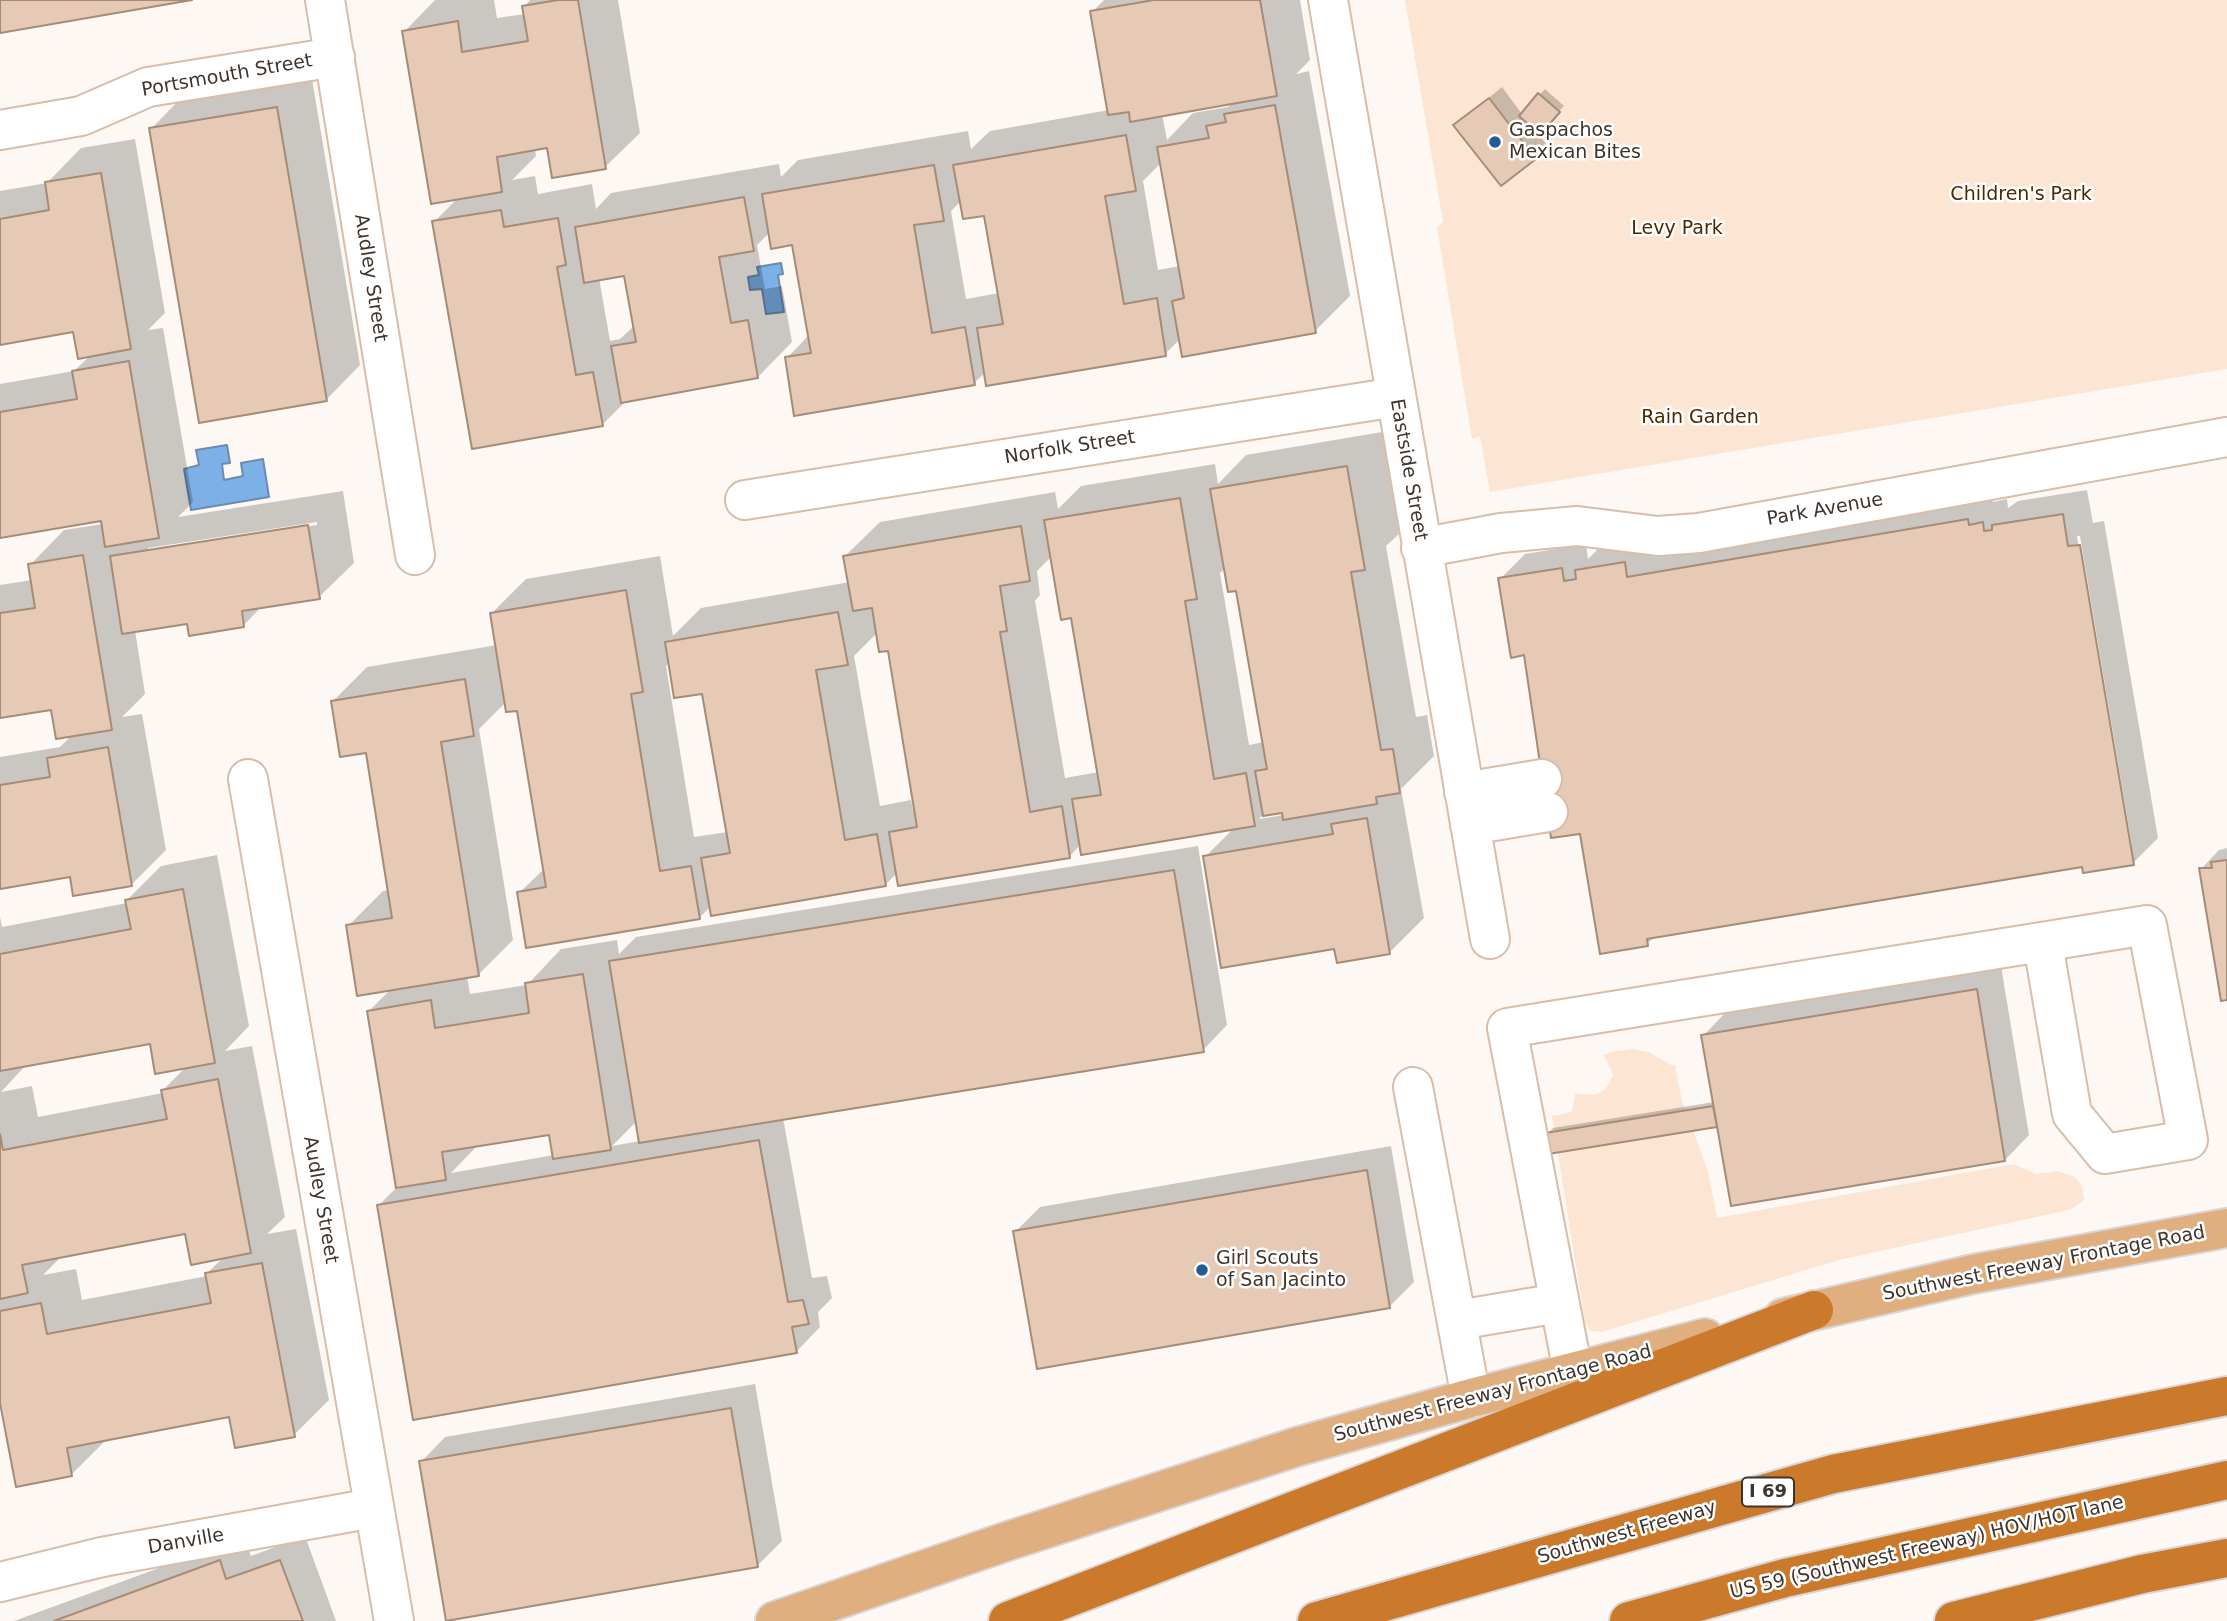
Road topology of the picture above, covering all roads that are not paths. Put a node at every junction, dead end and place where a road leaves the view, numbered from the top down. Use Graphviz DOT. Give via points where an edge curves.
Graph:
graph roads {
  1 [pos="326,0"];
  2 [pos="1328,0"];
  3 [pos="334,57"];
  4 [pos="0,130"];
  5 [pos="1396,397"];
  6 [pos="2227,437"];
  7 [pos="745,500"];
  8 [pos="1421,548"];
  9 [pos="415,555"];
  10 [pos="248,779"];
  11 [pos="1545,796"];
  12 [pos="1467,808"];
  13 [pos="1490,939"];
  14 [pos="2043,943"];
  15 [pos="1413,1087"];
  16 [pos="2227,1228"];
  17 [pos="1559,1303"];
  18 [pos="1814,1310"];
  19 [pos="1458,1320"];
  20 [pos="1573,1372"];
  21 [pos="2227,1396"];
  22 [pos="1471,1398"];
  23 [pos="2227,1480"];
  24 [pos="373,1508"];
  25 [pos="2227,1558"];
  26 [pos="2,1575"];
  27 [pos="394,1621"];
  28 [pos="775,1621"];
  29 [pos="1008,1621"];
  30 [pos="1317,1621"];
  31 [pos="1629,1621"];
  32 [pos="1954,1621"];
  1 -- 3 [label="street, Audley Street"];
  2 -- 5 [label="street, Eastside Street"];
  3 -- 4 [label="street, Portsmouth Street" via="148,87 81,116"];
  3 -- 9 [label="street, Audley Street"];
  5 -- 7 [label="street, Norfolk Street"];
  5 -- 8 [label="street, Eastside Street"];
  6 -- 8 [label="street, Park Avenue" via="1699,533 1658,536 1577,526 1501,533"];
  8 -- 12 [label="street, Eastside Street"];
  10 -- 24 [label="street, Audley Street"];
  11 -- 12 [label="street"];
  12 -- 13 [label="street, Eastside Street"];
  14 -- 14 [label="street" via="2072,1114 2105,1154 2188,1140 2147,925"];
  14 -- 17 [label="street" via="1507,1028"];
  15 -- 19 [label="street"];
  16 -- 18 [label="main road, Southwest Freeway Frontage Road" via="1973,1274"];
  17 -- 19 [label="street"];
  17 -- 20 [label="street"];
  18 -- 20 [label="main road, Southwest Freeway Frontage Road"];
  18 -- 29 [label="highway"];
  19 -- 22 [label="street"];
  20 -- 22 [label="main road, Southwest Freeway Frontage Road"];
  21 -- 30 [label="highway, Southwest Freeway / I 69" via="1833,1474"];
  22 -- 28 [label="main road, Southwest Freeway Frontage Road" via="1193,1480"];
  23 -- 31 [label="highway, US 59 (Southwest Freeway) HOV/HOT lane" via="1785,1578"];
  24 -- 26 [label="street, Danville"];
  24 -- 27 [label="street, Audley Street"];
  25 -- 32 [label="highway" via="2141,1574"];
}
